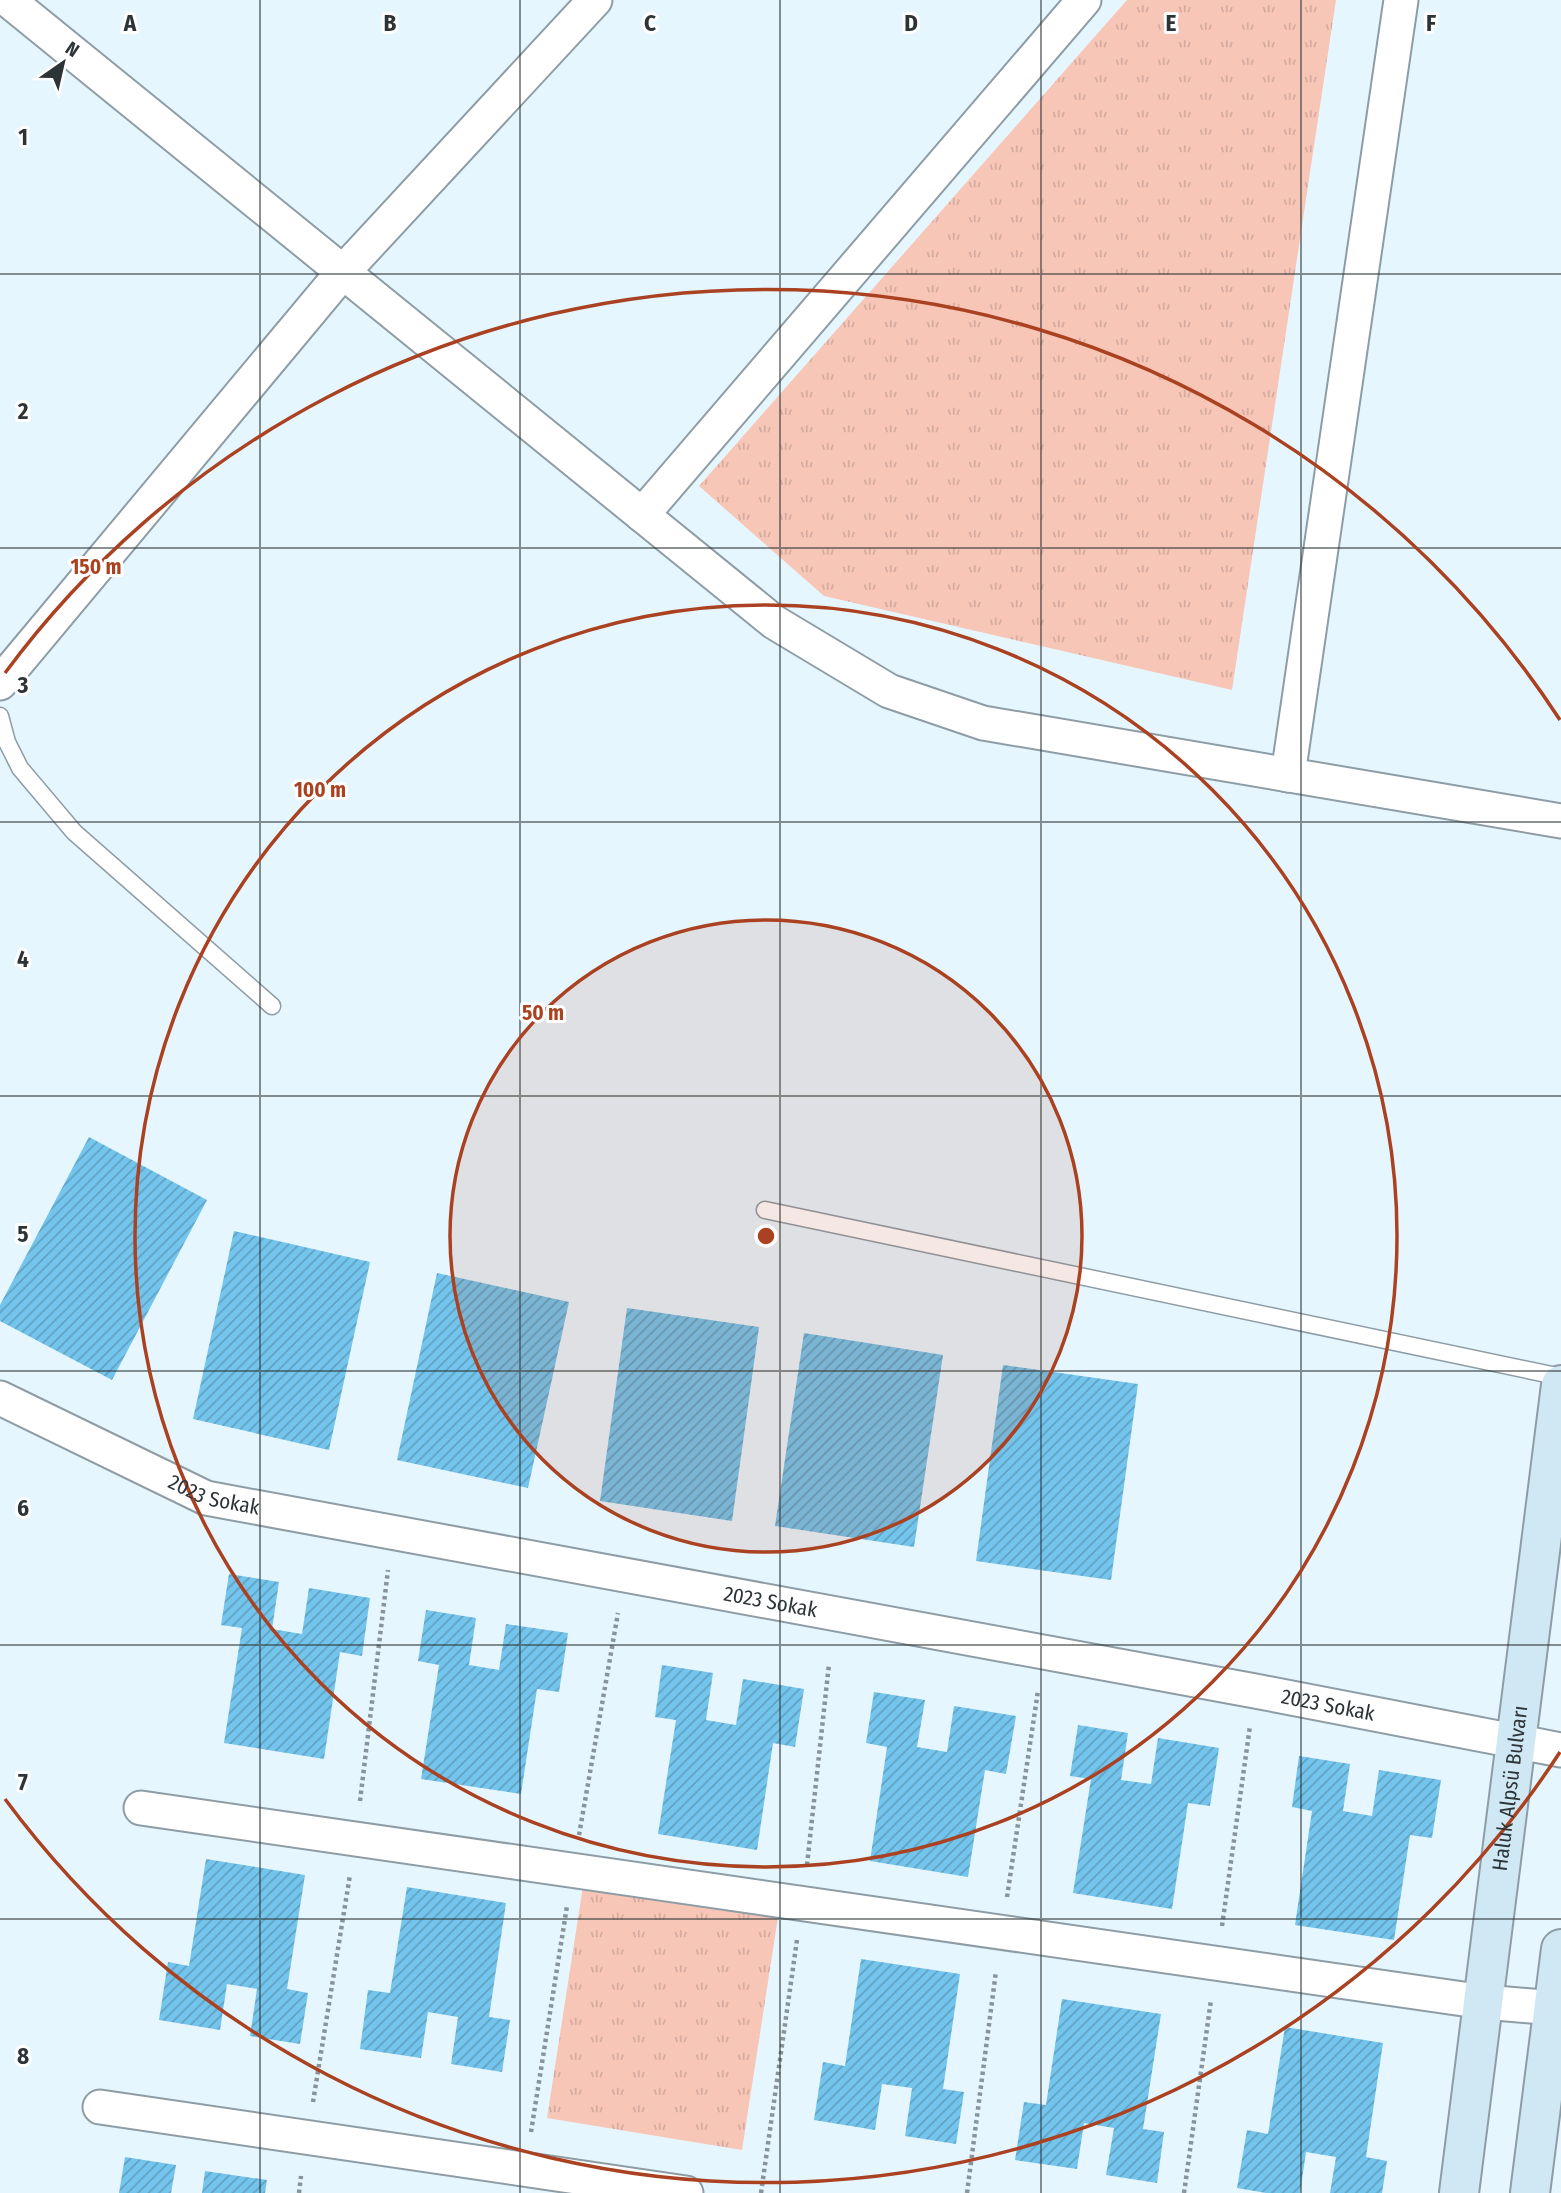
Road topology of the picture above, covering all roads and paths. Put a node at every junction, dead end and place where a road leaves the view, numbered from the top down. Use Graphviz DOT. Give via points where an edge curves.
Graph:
graph roads {
  1 [pos="8,0"];
  2 [pos="595,0"];
  3 [pos="1084,0"];
  4 [pos="1401,0"];
  5 [pos="342,272"];
  6 [pos="642,516"];
  7 [pos="0,683"];
  8 [pos="0,716"];
  9 [pos="1288,775"];
  10 [pos="1561,821"];
  11 [pos="272,1006"];
  12 [pos="765,1210"];
  13 [pos="1561,1377"];
  14 [pos="1561,1385"];
  15 [pos="0,1398"];
  16 [pos="388,1569"];
  17 [pos="1517,1742"];
  18 [pos="1561,1750"];
  19 [pos="141,1808"];
  20 [pos="355,1839"];
  21 [pos="1561,1949"];
  22 [pos="1484,2002"];
  23 [pos="1554,2008"];
  24 [pos="100,2107"];
  25 [pos="308,2138"];
  26 [pos="299,2193"];
  27 [pos="686,2193"];
  28 [pos="1459,2193"];
  29 [pos="1530,2193"];
  1 -- 5 [label="street"];
  2 -- 5 [label="street"];
  3 -- 6 [label="street"];
  4 -- 9 [label="street"];
  5 -- 6 [label="street"];
  5 -- 7 [label="street"];
  6 -- 9 [label="street" via="774,622 890,691 983,723"];
  8 -- 11 [label="lane" via="20,768 74,832"];
  9 -- 10 [label="street"];
  12 -- 13 [label="lane"];
  14 -- 17 [label="main road, Haluk Alpsü Bulvarı"];
  15 -- 17 [label="street, 2023 Sokak" via="206,1498"];
  16 -- 20 [label="path"];
  17 -- 18 [label="street, 2023 Sokak"];
  17 -- 22 [label="main road, Haluk Alpsü Bulvarı"];
  19 -- 20 [label="street"];
  20 -- 22 [label="street"];
  20 -- 25 [label="path"];
  21 -- 23 [label="main road"];
  22 -- 23 [label="street"];
  22 -- 28 [label="main road, Haluk Alpsü Bulvarı"];
  23 -- 29 [label="main road"];
  24 -- 25 [label="street"];
  25 -- 26 [label="path"];
  25 -- 27 [label="street"];
}
